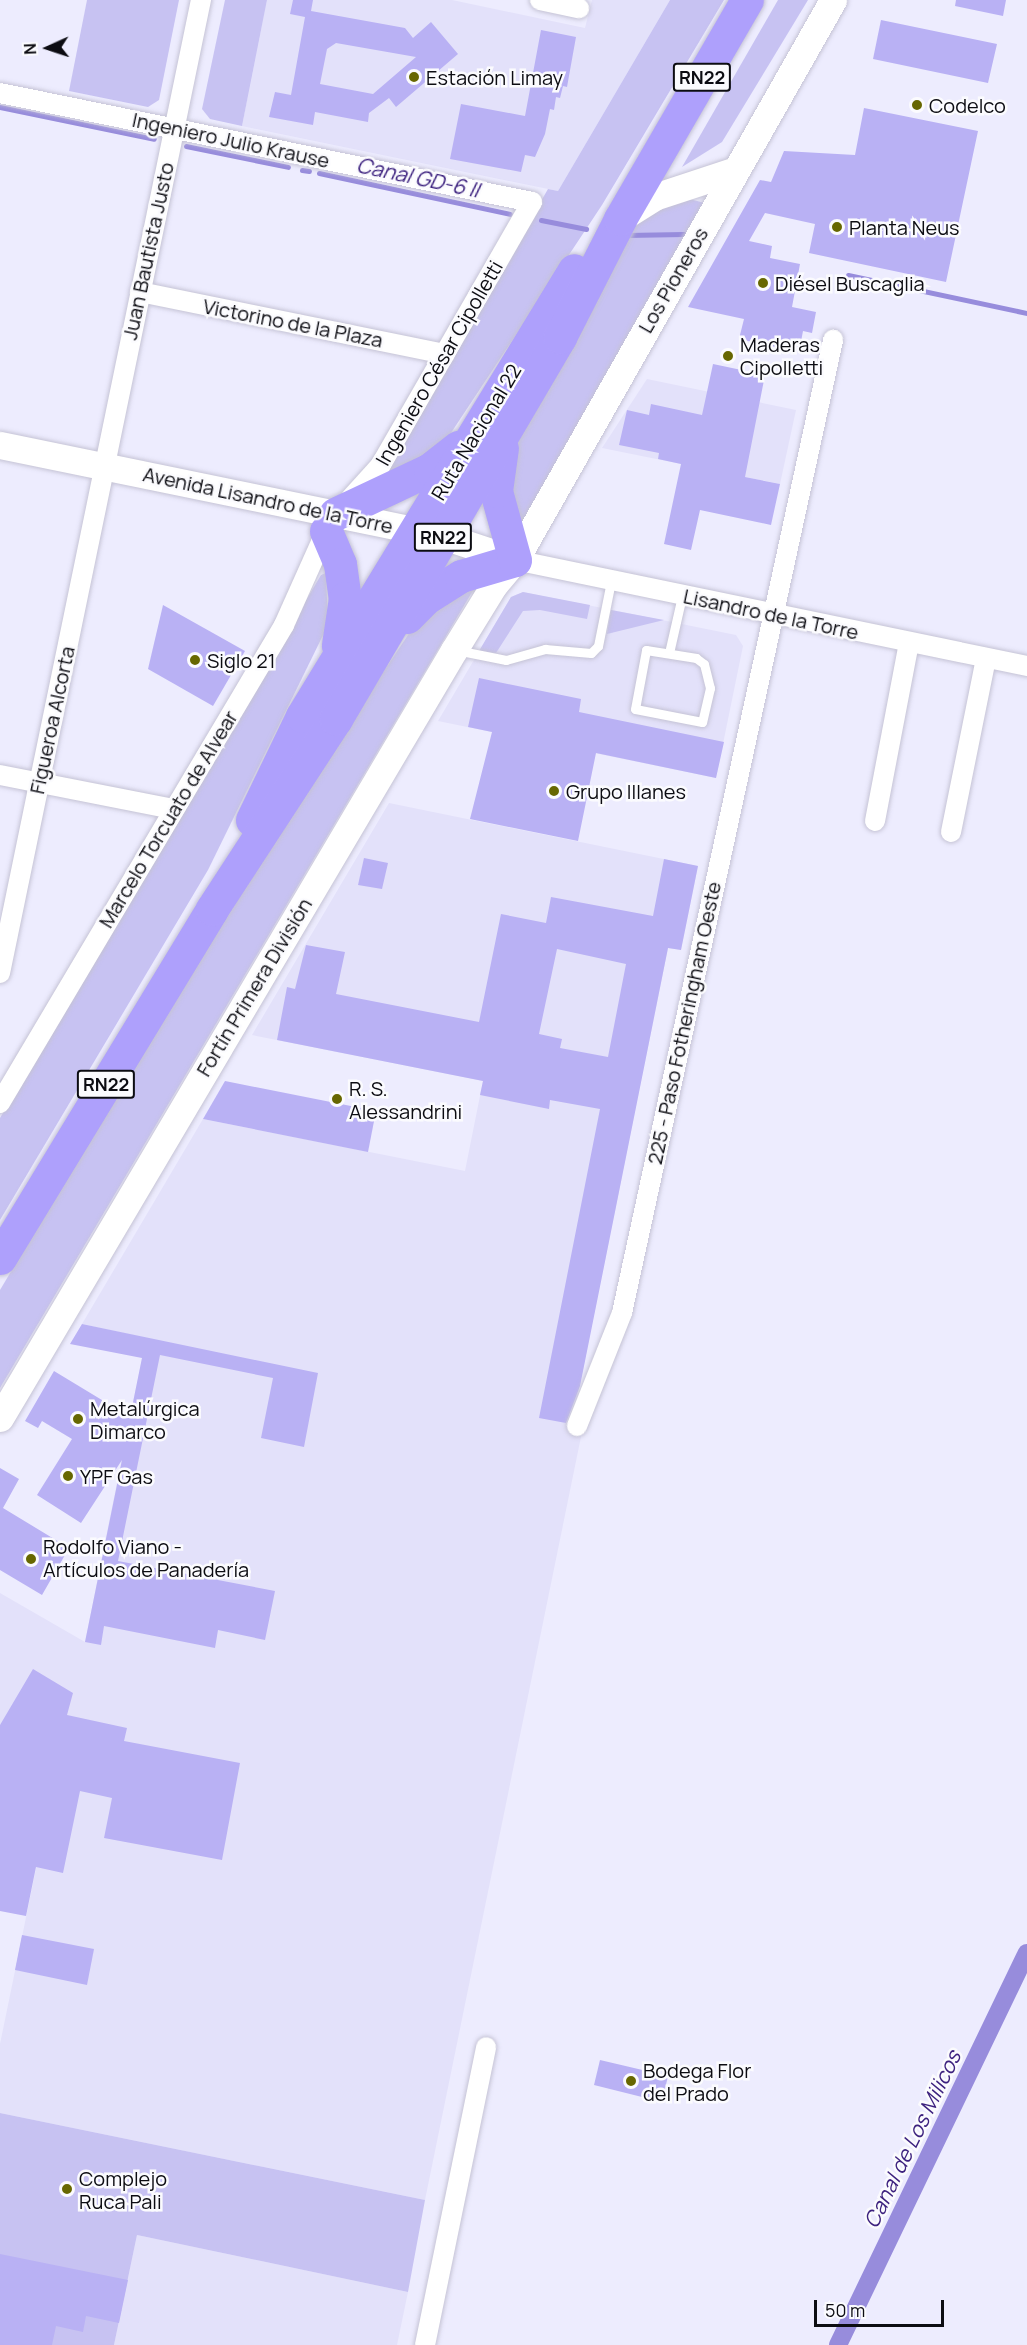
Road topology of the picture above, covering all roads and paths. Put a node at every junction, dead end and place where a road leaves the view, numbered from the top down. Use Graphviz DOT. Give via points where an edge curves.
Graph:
graph roads {
  1 [pos="201,0"];
  2 [pos="540,0"];
  3 [pos="747,0"];
  4 [pos="832,0"];
  5 [pos="579,8"];
  6 [pos="0,93"];
  7 [pos="174,129"];
  8 [pos="656,155"];
  9 [pos="736,170"];
  10 [pos="532,202"];
  11 [pos="620,219"];
  12 [pos="140,292"];
  13 [pos="833,340"];
  14 [pos="445,354"];
  15 [pos="492,428"];
  16 [pos="0,445"];
  17 [pos="0,464"];
  18 [pos="101,476"];
  19 [pos="330,522"];
  20 [pos="425,542"];
  21 [pos="514,560"];
  22 [pos="611,580"];
  23 [pos="682,596"];
  24 [pos="771,614"];
  25 [pos="909,642"];
  26 [pos="454,650"];
  27 [pos="669,652"];
  28 [pos="373,657"];
  29 [pos="986,658"];
  30 [pos="332,666"];
  31 [pos="1027,666"];
  32 [pos="0,775"];
  33 [pos="39,783"];
  34 [pos="174,809"];
  35 [pos="875,821"];
  36 [pos="951,832"];
  37 [pos="212,909"];
  38 [pos="0,973"];
  39 [pos="19,1070"];
  40 [pos="0,1077"];
  41 [pos="0,1103"];
  42 [pos="0,1258"];
  43 [pos="0,1418"];
  44 [pos="577,1426"];
  45 [pos="486,2047"];
  46 [pos="426,2345"];
  1 -- 7 [label="street, Juan Bautista Justo"];
  2 -- 5 [label="street"];
  3 -- 8 [label="highway, Ruta Nacional 22 / RN22"];
  4 -- 9 [label="street, Los Pioneros"];
  6 -- 7 [label="street, Ingeniero Julio Krause"];
  7 -- 10 [label="street, Ingeniero Julio Krause"];
  7 -- 12 [label="street, Juan Bautista Justo"];
  8 -- 11 [label="highway, Ruta Nacional 22 / RN22"];
  8 -- 15 [label="highway, Ruta Nacional 22 / RN22" via="565,284"];
  9 -- 11 [label="street" via="654,197"];
  9 -- 21 [label="street, Los Pioneros"];
  10 -- 14 [label="street, Ingeniero César Cipolletti"];
  11 -- 15 [label="highway, Ruta Nacional 22 / RN22" via="565,329"];
  12 -- 14 [label="street, Victorino de la Plaza"];
  12 -- 18 [label="street, Juan Bautista Justo"];
  13 -- 24 [label="street, 225 - Paso Fotheringham Oeste"];
  14 -- 19 [label="street, Ingeniero César Cipolletti" via="380,466"];
  15 -- 19 [label="highway" via="430,469"];
  15 -- 20 [label="highway, Ruta Nacional 22 / RN22"];
  15 -- 21 [label="highway" via="496,491"];
  16 -- 18 [label="street, Avenida Lisandro de la Torre"];
  17 -- 18 [label="street, Avenida Lisandro de la Torre"];
  18 -- 19 [label="street, Avenida Lisandro de la Torre"];
  18 -- 33 [label="street, Figueroa Alcorta"];
  19 -- 20 [label="street, Avenida Lisandro de la Torre"];
  19 -- 30 [label="highway" via="345,598"];
  19 -- 34 [label="street, Marcelo Torcuato de Alvear" via="289,616"];
  20 -- 21 [label="street, Avenida Lisandro de la Torre"];
  20 -- 28 [label="highway, Ruta Nacional 22 / RN22"];
  20 -- 30 [label="highway, Ruta Nacional 22 / RN22"];
  21 -- 22 [label="street, Lisandro de la Torre"];
  21 -- 26 [label="street, Fortín Primera División"];
  21 -- 28 [label="highway" via="461,576 443,586 407,617"];
  22 -- 23 [label="street, Lisandro de la Torre"];
  22 -- 26 [label="lane" via="598,646 591,653 545,649 506,660"];
  23 -- 24 [label="street, Lisandro de la Torre"];
  23 -- 27 [label="lane"];
  24 -- 25 [label="street, Lisandro de la Torre"];
  24 -- 44 [label="street, 225 - Paso Fotheringham Oeste" via="622,1313"];
  25 -- 29 [label="street, Lisandro de la Torre"];
  25 -- 35 [label="street"];
  26 -- 43 [label="street, Fortín Primera División"];
  27 -- 27 [label="lane" via="644,651 635,709 702,722 709,696 707,670 696,658"];
  28 -- 37 [label="highway, Ruta Nacional 22 / RN22"];
  29 -- 31 [label="street, Lisandro de la Torre"];
  29 -- 36 [label="street"];
  30 -- 37 [label="highway, Ruta Nacional 22 / RN22" via="291,736"];
  32 -- 33 [label="street"];
  33 -- 34 [label="street"];
  33 -- 38 [label="street, Figueroa Alcorta"];
  34 -- 39 [label="street, Marcelo Torcuato de Alvear"];
  37 -- 42 [label="highway, Ruta Nacional 22 / RN22"];
  39 -- 40 [label="street"];
  39 -- 41 [label="street, Marcelo Torcuato de Alvear"];
  45 -- 46 [label="street"];
}
